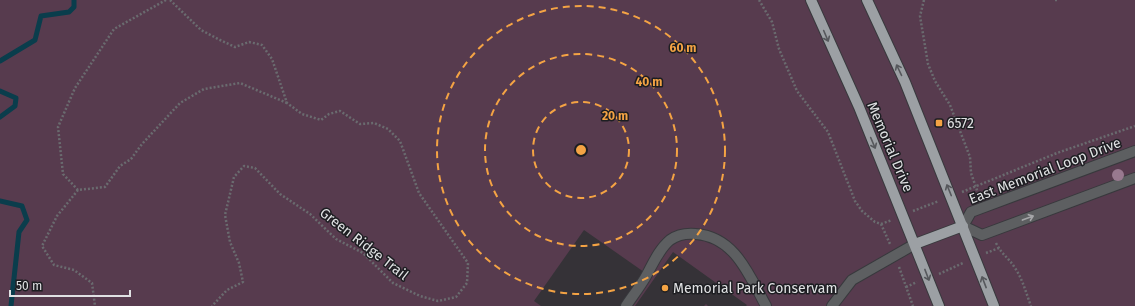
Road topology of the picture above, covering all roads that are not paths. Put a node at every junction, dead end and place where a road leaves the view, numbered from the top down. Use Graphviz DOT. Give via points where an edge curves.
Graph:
graph roads {
  1 [pos="810,0"];
  2 [pos="867,0"];
  3 [pos="1135,151"];
  4 [pos="1135,178"];
  5 [pos="963,226"];
  6 [pos="915,244"];
  7 [pos="626,306"];
  8 [pos="766,306"];
  9 [pos="832,306"];
  10 [pos="939,306"];
  11 [pos="994,306"];
  1 -- 6 [label="main road, Memorial Drive, one-way"];
  5 -- 2 [label="main road, one-way" via="905,82"];
  3 -- 5 [label="street, East Memorial Loop Drive" via="971,212"];
  5 -- 4 [label="street, East Memorial Loop Drive, one-way" via="982,235"];
  5 -- 6 [label="main road"];
  11 -- 5 [label="main road, one-way"];
  6 -- 9 [label="street" via="852,280"];
  6 -- 10 [label="main road, Memorial Drive, one-way"];
  7 -- 8 [label="street" via="663,247 677,236 690,233 704,234 722,242 734,252 746,267"];
}
